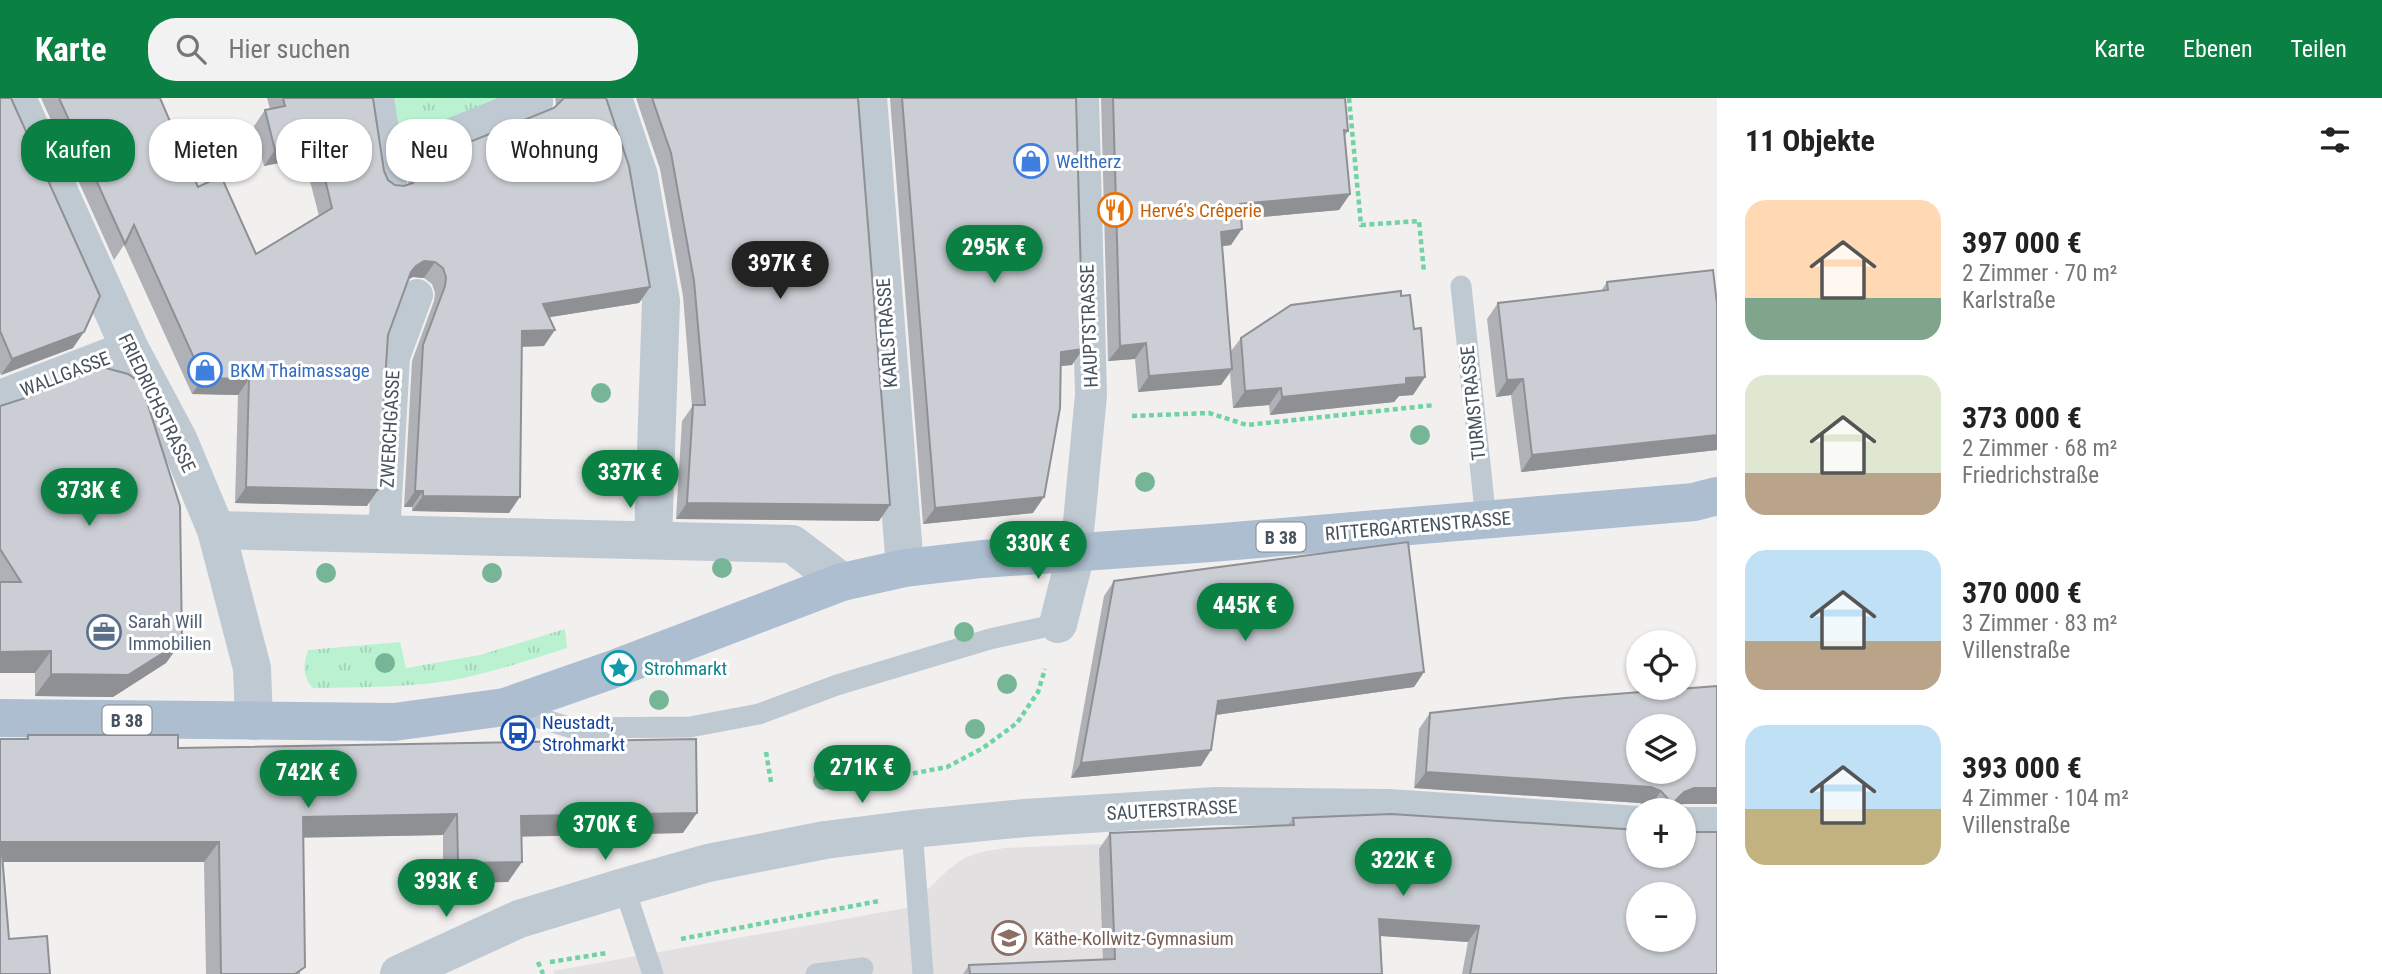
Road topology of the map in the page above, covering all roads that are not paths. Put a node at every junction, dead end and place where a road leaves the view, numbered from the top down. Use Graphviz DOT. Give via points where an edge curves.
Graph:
graph roads {
  1 [pos="17,98"];
  2 [pos="378,98"];
  3 [pos="534,98"];
  4 [pos="613,98"];
  5 [pos="868,98"];
  6 [pos="1083,98"];
  7 [pos="472,134"];
  8 [pos="386,148"];
  9 [pos="1461,285"];
  10 [pos="417,295"];
  11 [pos="130,349"];
  12 [pos="0,399"];
  13 [pos="1717,496"];
  14 [pos="1486,520"];
  15 [pos="216,530"];
  16 [pos="384,536"];
  17 [pos="653,540"];
  18 [pos="1076,553"];
  19 [pos="905,568"];
  20 [pos="842,582"];
  21 [pos="1058,624"];
  22 [pos="505,707"];
  23 [pos="0,718"];
  24 [pos="254,721"];
  25 [pos="1626,824"];
  26 [pos="1696,825"];
  27 [pos="1717,826"];
  28 [pos="912,829"];
  29 [pos="624,887"];
  30 [pos="863,968"];
  31 [pos="399,974"];
  32 [pos="653,974"];
  33 [pos="816,974"];
  34 [pos="923,974"];
  1 -- 11 [label="street, FRIEDRICHSTRASSE"];
  2 -- 8 [label="street"];
  3 -- 7 [label="street" via="534,104"];
  4 -- 17 [label="street" via="639,176 661,301"];
  5 -- 19 [label="street, KARLSTRASSE"];
  6 -- 18 [label="street, HAUPTSTRASSE" via="1091,395"];
  9 -- 14 [label="lane, TURMSTRASSE"];
  10 -- 16 [label="street, ZWERCHGASSE" via="394,357"];
  11 -- 12 [label="street, WALLGASSE"];
  11 -- 15 [label="street, FRIEDRICHSTRASSE"];
  13 -- 14 [label="main road, RITTERGARTENSTRASSE / B 38" via="1694,502"];
  14 -- 18 [label="main road, RITTERGARTENSTRASSE / B 38"];
  15 -- 16 [label="street"];
  15 -- 24 [label="street, FRIEDRICHSTRASSE" via="253,668"];
  16 -- 17 [label="street"];
  17 -- 20 [label="street" via="792,544"];
  18 -- 19 [label="main road, B 38"];
  18 -- 21 [label="street"];
  19 -- 20 [label="main road, B 38"];
  20 -- 22 [label="main road, B 38"];
  21 -- 22 [label="lane" via="990,639 837,685 759,714 690,727 572,727"];
  22 -- 24 [label="main road, B 38" via="394,722"];
  23 -- 24 [label="main road, B 38"];
  25 -- 28 [label="street, SAUTERSTRASSE" via="1388,808 1216,806"];
  26 -- 27 [label="street"];
  28 -- 29 [label="street, SAUTERSTRASSE" via="708,863"];
  28 -- 34 [label="lane"];
  29 -- 31 [label="street, SAUTERSTRASSE" via="519,919"];
  29 -- 32 [label="lane"];
  30 -- 33 [label="lane"];
}
